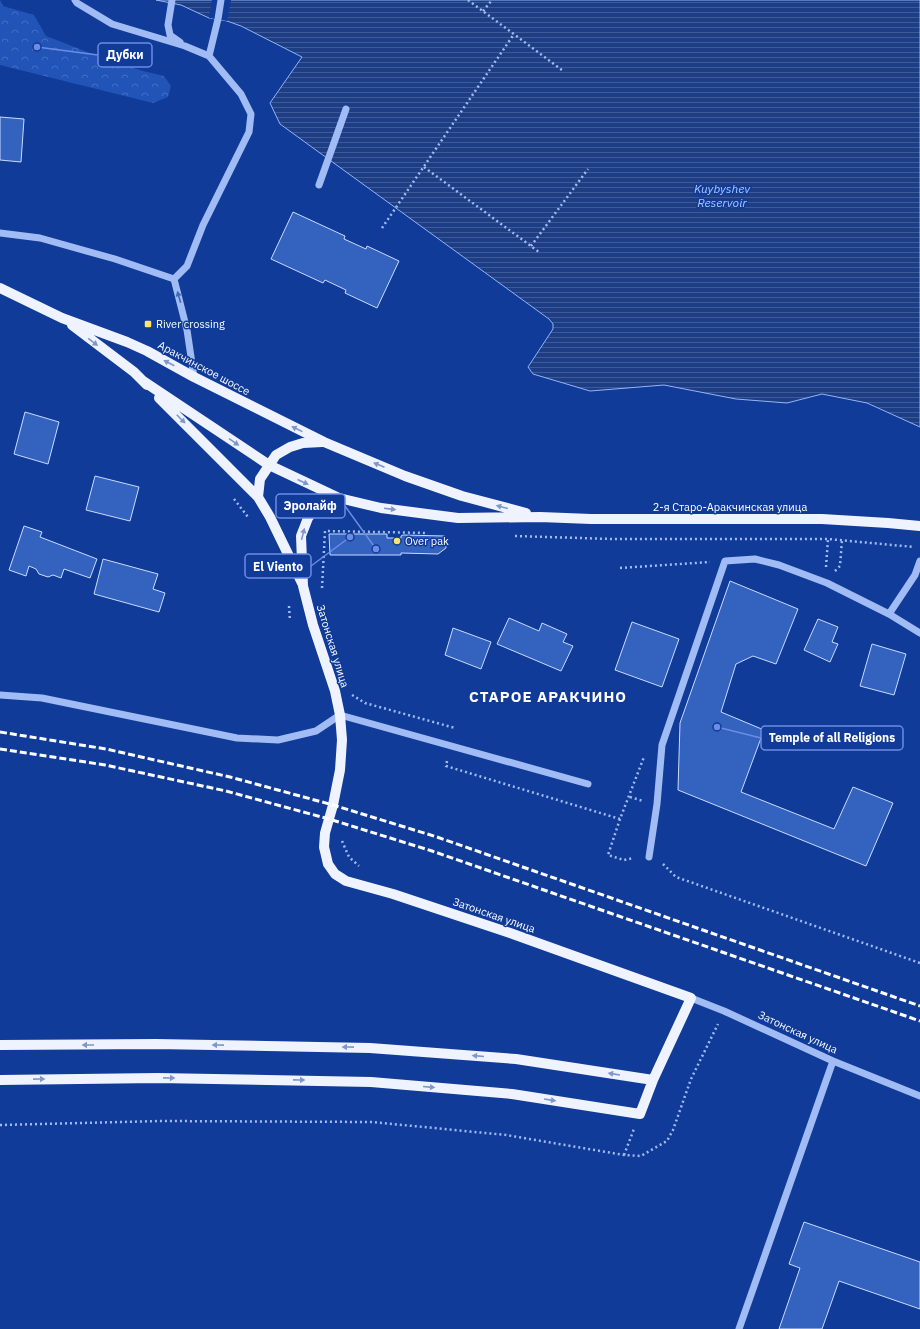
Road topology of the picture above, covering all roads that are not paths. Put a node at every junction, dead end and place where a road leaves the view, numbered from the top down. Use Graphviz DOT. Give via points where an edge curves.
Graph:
graph roads {
  1 [pos="75,0"];
  2 [pos="172,0"];
  3 [pos="221,0"];
  4 [pos="185,46"];
  5 [pos="209,56"];
  6 [pos="346,109"];
  7 [pos="319,185"];
  8 [pos="0,232"];
  9 [pos="174,279"];
  10 [pos="0,288"];
  11 [pos="62,318"];
  12 [pos="194,377"];
  13 [pos="143,381"];
  14 [pos="328,444"];
  15 [pos="268,465"];
  16 [pos="258,497"];
  17 [pos="338,498"];
  18 [pos="540,517"];
  19 [pos="920,526"];
  20 [pos="920,561"];
  21 [pos="303,586"];
  22 [pos="889,614"];
  23 [pos="920,633"];
  24 [pos="0,695"];
  25 [pos="340,715"];
  26 [pos="588,784"];
  27 [pos="649,856"];
  28 [pos="691,998"];
  29 [pos="0,1045"];
  30 [pos="833,1061"];
  31 [pos="0,1080"];
  32 [pos="653,1080"];
  33 [pos="920,1096"];
  34 [pos="739,1329"];
  1 -- 4 [label="street" via="112,24"];
  2 -- 4 [label="street" via="168,25 170,35"];
  3 -- 5 [label="street"];
  4 -- 5 [label="street"];
  5 -- 9 [label="street" via="241,94 251,114 249,132 203,225 187,266"];
  6 -- 7 [label="street"];
  8 -- 9 [label="street" via="40,238 115,258"];
  12 -- 9 [label="street, one-way" via="187,330"];
  10 -- 11 [label="main road, Аракчинское шоссе"];
  12 -- 11 [label="main road, Аракчинское шоссе, one-way" via="127,342"];
  11 -- 13 [label="main road, Аракчинское шоссе, one-way"];
  14 -- 12 [label="main road, Аракчинское шоссе, one-way"];
  13 -- 15 [label="main road, Аракчинское шоссе, one-way"];
  13 -- 16 [label="main road, Аракчинское шоссе, one-way"];
  14 -- 15 [label="main road" via="302,443 290,447 276,455"];
  18 -- 14 [label="main road, 2-я Старо-Аракчинская улица, one-way" via="462,496"];
  15 -- 16 [label="main road" via="260,479"];
  15 -- 17 [label="main road, Аракчинское шоссе, one-way"];
  16 -- 21 [label="main road, Затонская улица"];
  17 -- 18 [label="main road, 2-я Старо-Аракчинская улица, one-way" via="382,508 458,518"];
  21 -- 17 [label="main road, Затонская улица, one-way" via="301,536 308,518 318,505"];
  18 -- 19 [label="main road, 2-я Старо-Аракчинская улица" via="822,519"];
  20 -- 22 [label="street" via="915,576"];
  21 -- 25 [label="main road, Затонская улица"];
  22 -- 23 [label="street"];
  22 -- 27 [label="street" via="827,583 779,564 755,559 725,561 662,745"];
  24 -- 25 [label="street" via="42,698 237,738 278,740 316,731"];
  25 -- 26 [label="street"];
  25 -- 28 [label="main road, Затонская улица" via="340,770 324,847 328,864 335,874 346,881 394,894 510,933"];
  28 -- 30 [label="street, Затонская улица"];
  28 -- 32 [label="main road"];
  32 -- 29 [label="main road, one-way" via="516,1059 370,1048 156,1044"];
  30 -- 33 [label="street, Затонская улица"];
  30 -- 34 [label="street"];
  31 -- 32 [label="main road, one-way" via="158,1078 371,1082 512,1094 640,1114"];
}
